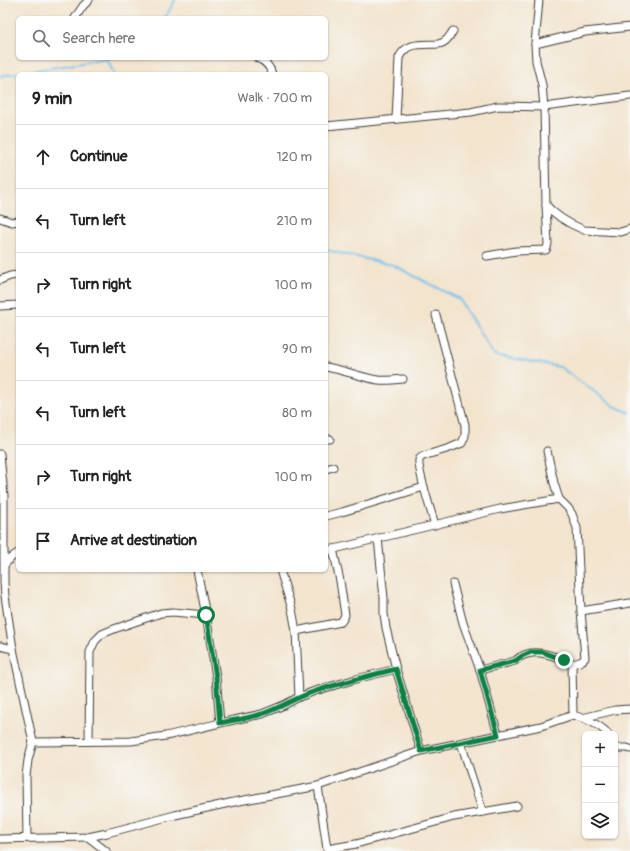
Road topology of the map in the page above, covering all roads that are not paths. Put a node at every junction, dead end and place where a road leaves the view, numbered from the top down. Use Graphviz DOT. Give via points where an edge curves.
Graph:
graph roads {
  1 [pos="89,0"];
  2 [pos="539,0"];
  3 [pos="76,16"];
  4 [pos="630,27"];
  5 [pos="453,31"];
  6 [pos="535,44"];
  7 [pos="260,60"];
  8 [pos="271,72"];
  9 [pos="630,96"];
  10 [pos="544,108"];
  11 [pos="396,119"];
  12 [pos="328,126"];
  13 [pos="546,205"];
  14 [pos="0,218"];
  15 [pos="16,221"];
  16 [pos="630,229"];
  17 [pos="487,256"];
  18 [pos="16,275"];
  19 [pos="0,280"];
  20 [pos="16,305"];
  21 [pos="0,306"];
  22 [pos="436,315"];
  23 [pos="328,367"];
  24 [pos="402,379"];
  25 [pos="547,451"];
  26 [pos="0,454"];
  27 [pos="424,487"];
  28 [pos="559,498"];
  29 [pos="328,516"];
  30 [pos="435,525"];
  31 [pos="378,538"];
  32 [pos="330,550"];
  33 [pos="16,554"];
  34 [pos="5,564"];
  35 [pos="197,572"];
  36 [pos="281,572"];
  37 [pos="453,584"];
  38 [pos="630,603"];
  39 [pos="581,611"];
  40 [pos="206,615"];
  41 [pos="296,631"];
  42 [pos="0,646"];
  43 [pos="13,649"];
  44 [pos="572,663"];
  45 [pos="396,669"];
  46 [pos="480,670"];
  47 [pos="298,697"];
  48 [pos="630,709"];
  49 [pos="573,715"];
  50 [pos="582,718"];
  51 [pos="220,723"];
  52 [pos="604,731"];
  53 [pos="498,735"];
  54 [pos="33,742"];
  55 [pos="90,742"];
  56 [pos="461,743"];
  57 [pos="618,748"];
  58 [pos="630,749"];
  59 [pos="421,751"];
  60 [pos="318,786"];
  61 [pos="517,806"];
  62 [pos="483,812"];
  63 [pos="88,836"];
  64 [pos="27,838"];
  65 [pos="0,839"];
  66 [pos="326,850"];
  67 [pos="106,851"];
  1 -- 3 [label="street"];
  2 -- 6 [label="street"];
  4 -- 6 [label="street" via="579,33"];
  5 -- 11 [label="street" via="442,44 412,46 401,53"];
  6 -- 10 [label="street"];
  7 -- 8 [label="street"];
  9 -- 10 [label="street"];
  10 -- 11 [label="street" via="498,106 471,112"];
  10 -- 13 [label="street"];
  11 -- 12 [label="street"];
  13 -- 16 [label="street" via="561,218 584,230 621,232"];
  13 -- 17 [label="street" via="546,250 516,251"];
  14 -- 15 [label="street"];
  18 -- 19 [label="street"];
  20 -- 21 [label="street"];
  22 -- 27 [label="street" via="465,431 460,444 421,458 419,462"];
  23 -- 24 [label="street" via="378,380"];
  25 -- 28 [label="street"];
  26 -- 34 [label="street" via="4,496"];
  27 -- 29 [label="street"];
  27 -- 30 [label="street"];
  28 -- 30 [label="street"];
  28 -- 39 [label="street" via="572,514 577,528"];
  30 -- 31 [label="street"];
  31 -- 32 [label="street"];
  31 -- 45 [label="street" via="384,614"];
  32 -- 41 [label="street" via="340,581 345,615 341,622"];
  33 -- 34 [label="street"];
  34 -- 43 [label="street" via="5,596"];
  35 -- 40 [label="street"];
  36 -- 41 [label="street"];
  37 -- 46 [label="street" via="463,623"];
  38 -- 39 [label="street"];
  39 -- 44 [label="street" via="585,658"];
  40 -- 51 [label="street"];
  40 -- 55 [label="street" via="161,613 102,634 95,641 90,652"];
  41 -- 47 [label="street"];
  42 -- 43 [label="street"];
  43 -- 54 [label="street"];
  44 -- 46 [label="street" via="536,652 527,653 515,661"];
  44 -- 49 [label="street"];
  45 -- 47 [label="street"];
  45 -- 59 [label="street"];
  46 -- 53 [label="street"];
  47 -- 51 [label="street" via="262,714"];
  48 -- 50 [label="street"];
  49 -- 50 [label="street"];
  49 -- 53 [label="street" via="541,726"];
  50 -- 52 [label="street"];
  51 -- 55 [label="street" via="166,736 131,741"];
  53 -- 56 [label="street"];
  54 -- 55 [label="street"];
  54 -- 64 [label="street" via="26,776"];
  56 -- 59 [label="street"];
  56 -- 62 [label="street"];
  57 -- 58 [label="street"];
  59 -- 60 [label="street"];
  60 -- 63 [label="street" via="234,802"];
  60 -- 66 [label="street"];
  61 -- 62 [label="street"];
  62 -- 66 [label="street"];
  63 -- 64 [label="street"];
  63 -- 67 [label="street"];
  64 -- 65 [label="street"];
}
